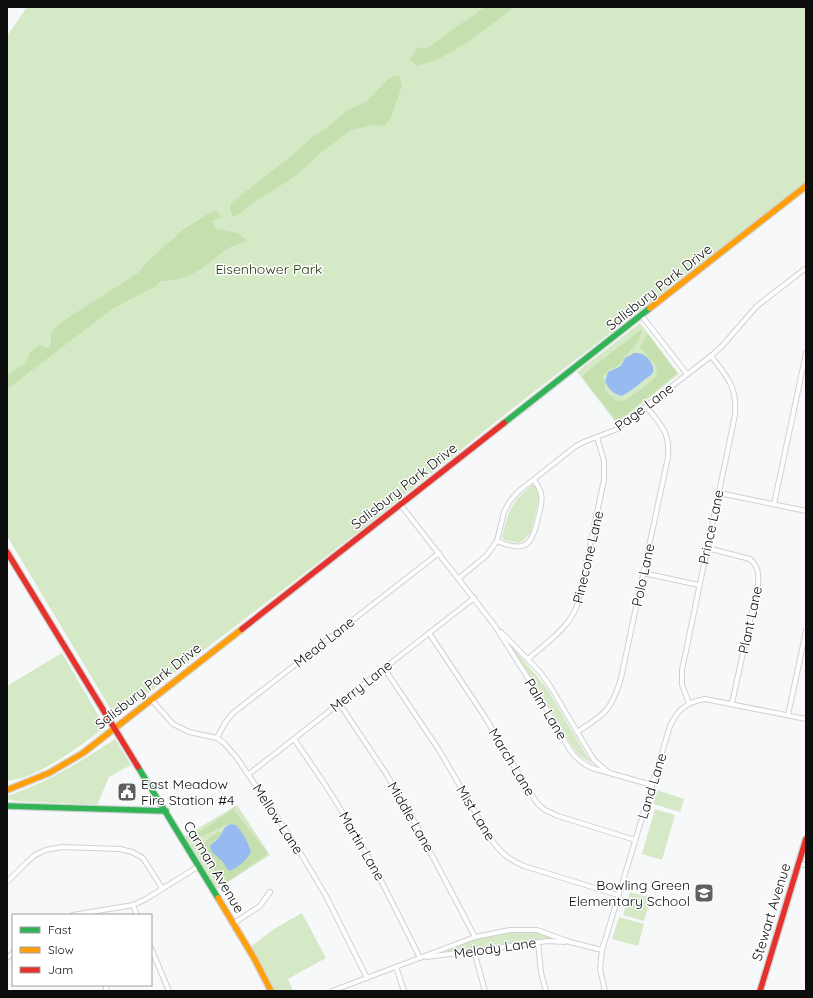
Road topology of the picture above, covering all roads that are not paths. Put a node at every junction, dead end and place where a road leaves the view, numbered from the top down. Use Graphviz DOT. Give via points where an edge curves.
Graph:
graph roads {
  1 [pos="806,186"];
  2 [pos="806,268"];
  3 [pos="642,316"];
  4 [pos="806,353"];
  5 [pos="711,356"];
  6 [pos="687,374"];
  7 [pos="646,406"];
  8 [pos="597,437"];
  9 [pos="534,480"];
  10 [pos="718,493"];
  11 [pos="400,504"];
  12 [pos="774,504"];
  13 [pos="806,511"];
  14 [pos="497,541"];
  15 [pos="707,548"];
  16 [pos="7,552"];
  17 [pos="439,553"];
  18 [pos="643,573"];
  19 [pos="459,578"];
  20 [pos="699,585"];
  21 [pos="474,598"];
  22 [pos="496,626"];
  23 [pos="806,630"];
  24 [pos="429,633"];
  25 [pos="528,659"];
  26 [pos="384,668"];
  27 [pos="151,699"];
  28 [pos="689,703"];
  29 [pos="732,703"];
  30 [pos="339,704"];
  31 [pos="788,715"];
  32 [pos="806,719"];
  33 [pos="114,727"];
  34 [pos="577,732"];
  35 [pos="217,738"];
  36 [pos="294,739"];
  37 [pos="249,774"];
  38 [pos="612,774"];
  39 [pos="652,785"];
  40 [pos="7,790"];
  41 [pos="7,806"];
  42 [pos="166,811"];
  43 [pos="806,839"];
  44 [pos="635,840"];
  45 [pos="798,864"];
  46 [pos="806,865"];
  47 [pos="199,866"];
  48 [pos="7,882"];
  49 [pos="162,888"];
  50 [pos="270,892"];
  51 [pos="618,895"];
  52 [pos="133,905"];
  53 [pos="82,914"];
  54 [pos="137,914"];
  55 [pos="234,923"];
  56 [pos="475,937"];
  57 [pos="538,942"];
  58 [pos="570,942"];
  59 [pos="152,950"];
  60 [pos="602,950"];
  61 [pos="474,951"];
  62 [pos="420,958"];
  63 [pos="396,967"];
  64 [pos="367,978"];
  65 [pos="169,991"];
  66 [pos="271,991"];
  67 [pos="332,991"];
  68 [pos="404,991"];
  69 [pos="485,991"];
  70 [pos="546,991"];
  71 [pos="605,991"];
  72 [pos="760,991"];
  1 -- 3 [label="main road, Salisbury Park Drive"];
  2 -- 5 [label="street, Page Lane" via="757,306"];
  3 -- 6 [label="street"];
  3 -- 11 [label="main road, Salisbury Park Drive"];
  4 -- 12 [label="street"];
  5 -- 6 [label="street, Page Lane"];
  5 -- 10 [label="street, Prince Lane" via="730,381 736,400"];
  6 -- 7 [label="street, Page Lane"];
  7 -- 8 [label="street, Page Lane" via="615,430"];
  7 -- 18 [label="street, Polo Lane" via="665,431 669,445"];
  8 -- 9 [label="street, Page Lane" via="576,446"];
  8 -- 25 [label="street, Pinecone Lane" via="604,461 604,480 577,606 574,615 565,626"];
  9 -- 14 [label="street, Page Lane" via="510,501 504,512"];
  9 -- 14 [label="street" via="543,497 534,535 530,541 519,547"];
  10 -- 12 [label="street"];
  10 -- 15 [label="street, Prince Lane"];
  11 -- 17 [label="street, Palm Lane"];
  11 -- 27 [label="main road, Salisbury Park Drive"];
  12 -- 13 [label="street"];
  14 -- 19 [label="street, Page Lane" via="486,556"];
  15 -- 20 [label="street, Prince Lane"];
  15 -- 29 [label="street, Plant Lane" via="750,558 759,572"];
  16 -- 33 [label="main road, Carman Avenue"];
  17 -- 19 [label="street, Palm Lane"];
  17 -- 35 [label="street, Mead Lane" via="233,713"];
  18 -- 20 [label="street"];
  18 -- 34 [label="street, Polo Lane" via="617,694 605,713"];
  19 -- 21 [label="street, Palm Lane"];
  20 -- 28 [label="street, Prince Lane" via="681,674"];
  21 -- 22 [label="street, Palm Lane"];
  21 -- 24 [label="street, Merry Lane"];
  22 -- 25 [label="street, Palm Lane"];
  22 -- 38 [label="street, Palm Lane" via="570,750 585,765"];
  23 -- 31 [label="street"];
  24 -- 26 [label="street, Merry Lane"];
  24 -- 44 [label="street, March Lane" via="485,717 538,804 558,816"];
  25 -- 34 [label="street, Palm Lane" via="550,686"];
  26 -- 30 [label="street, Merry Lane"];
  26 -- 51 [label="street, Mist Lane" via="501,852 524,866"];
  27 -- 33 [label="main road, Salisbury Park Drive"];
  27 -- 35 [label="street, Mellow Lane" via="168,720 178,727"];
  28 -- 29 [label="street" via="705,699"];
  28 -- 39 [label="street, Land Lane" via="674,716"];
  29 -- 31 [label="street"];
  30 -- 36 [label="street, Merry Lane"];
  30 -- 56 [label="street, Middle Lane" via="387,775 414,821"];
  31 -- 32 [label="street"];
  33 -- 40 [label="main road, Salisbury Park Drive" via="82,753 49,773"];
  33 -- 42 [label="main road, Carman Avenue"];
  34 -- 38 [label="street, Palm Lane" via="594,760"];
  35 -- 37 [label="street, Mellow Lane" via="231,749"];
  36 -- 37 [label="street, Merry Lane"];
  36 -- 62 [label="street, Martin Lane" via="356,835"];
  37 -- 64 [label="street, Mellow Lane" via="296,844 326,896"];
  38 -- 39 [label="street, Palm Lane"];
  39 -- 44 [label="street, Land Lane"];
  41 -- 42 [label="main road"];
  42 -- 47 [label="main road, Carman Avenue"];
  43 -- 45 [label="main road, Stewart Avenue"];
  44 -- 51 [label="street, Land Lane"];
  45 -- 46 [label="street"];
  45 -- 72 [label="main road, Stewart Avenue"];
  47 -- 49 [label="street"];
  47 -- 55 [label="main road, Carman Avenue"];
  48 -- 49 [label="street" via="30,859 46,850 62,847 120,849 143,858"];
  49 -- 52 [label="street"];
  50 -- 55 [label="street" via="260,906"];
  51 -- 60 [label="street, Land Lane"];
  52 -- 53 [label="street"];
  52 -- 54 [label="street"];
  55 -- 66 [label="main road, Carman Avenue"];
  56 -- 58 [label="street, Melody Lane" via="510,930 532,930"];
  56 -- 62 [label="street, Melody Lane"];
  57 -- 58 [label="street, Melody Lane"];
  57 -- 61 [label="street, Melody Lane"];
  57 -- 70 [label="street" via="541,973"];
  58 -- 60 [label="street, Melody Lane"];
  59 -- 65 [label="street"];
  60 -- 71 [label="street, Land Lane" via="600,969"];
  61 -- 62 [label="street, Melody Lane"];
  61 -- 69 [label="street"];
  62 -- 63 [label="street, Melody Lane"];
  63 -- 64 [label="street, Melody Lane"];
  63 -- 68 [label="street"];
  64 -- 67 [label="street, Melody Lane"];
}
